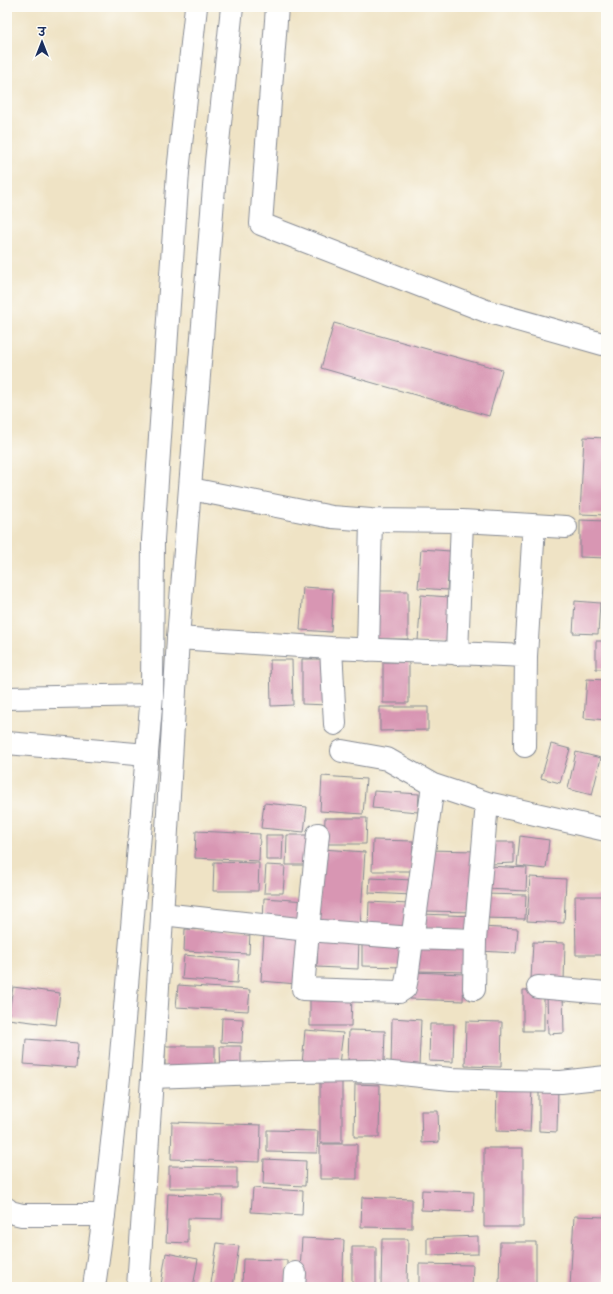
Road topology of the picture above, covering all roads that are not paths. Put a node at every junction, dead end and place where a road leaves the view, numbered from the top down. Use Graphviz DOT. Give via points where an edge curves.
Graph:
graph roads {
  1 [pos="196,7"];
  2 [pos="232,7"];
  3 [pos="277,7"];
  4 [pos="606,345"];
  5 [pos="191,489"];
  6 [pos="370,520"];
  7 [pos="462,522"];
  8 [pos="534,526"];
  9 [pos="566,527"];
  10 [pos="178,638"];
  11 [pos="331,648"];
  12 [pos="368,650"];
  13 [pos="457,654"];
  14 [pos="526,656"];
  15 [pos="152,695"];
  16 [pos="7,698"];
  17 [pos="334,724"];
  18 [pos="7,743"];
  19 [pos="525,746"];
  20 [pos="342,751"];
  21 [pos="147,755"];
  22 [pos="433,785"];
  23 [pos="487,803"];
  24 [pos="606,830"];
  25 [pos="318,834"];
  26 [pos="162,914"];
  27 [pos="308,930"];
  28 [pos="412,938"];
  29 [pos="475,940"];
  30 [pos="538,987"];
  31 [pos="474,989"];
  32 [pos="606,993"];
  33 [pos="152,1077"];
  34 [pos="606,1077"];
  35 [pos="7,1209"];
  36 [pos="104,1215"];
  37 [pos="94,1287"];
  38 [pos="138,1287"];
  1 -- 15 [label="street" via="178,172 154,532"];
  2 -- 5 [label="street" via="216,162"];
  3 -- 4 [label="street" via="262,224 486,311"];
  5 -- 6 [label="street" via="332,517"];
  5 -- 10 [label="street"];
  6 -- 7 [label="street"];
  6 -- 12 [label="street"];
  7 -- 8 [label="street"];
  7 -- 13 [label="street"];
  8 -- 9 [label="street"];
  8 -- 14 [label="street"];
  10 -- 11 [label="street"];
  10 -- 26 [label="street"];
  11 -- 12 [label="street"];
  11 -- 17 [label="street"];
  12 -- 13 [label="street"];
  13 -- 14 [label="street"];
  14 -- 19 [label="street"];
  15 -- 16 [label="street"];
  15 -- 21 [label="street"];
  18 -- 21 [label="street"];
  20 -- 22 [label="street" via="387,759"];
  21 -- 36 [label="street" via="119,1078"];
  22 -- 23 [label="street"];
  22 -- 28 [label="street"];
  23 -- 24 [label="street"];
  23 -- 29 [label="street"];
  25 -- 27 [label="street"];
  26 -- 27 [label="street"];
  26 -- 33 [label="street"];
  27 -- 28 [label="street"];
  27 -- 28 [label="street" via="303,989 399,992 405,988"];
  28 -- 29 [label="street"];
  29 -- 31 [label="street"];
  30 -- 32 [label="street"];
  33 -- 34 [label="street" via="372,1071 451,1079 506,1081 561,1082"];
  33 -- 38 [label="street"];
  35 -- 36 [label="street" via="22,1215"];
  36 -- 37 [label="street"];
}
